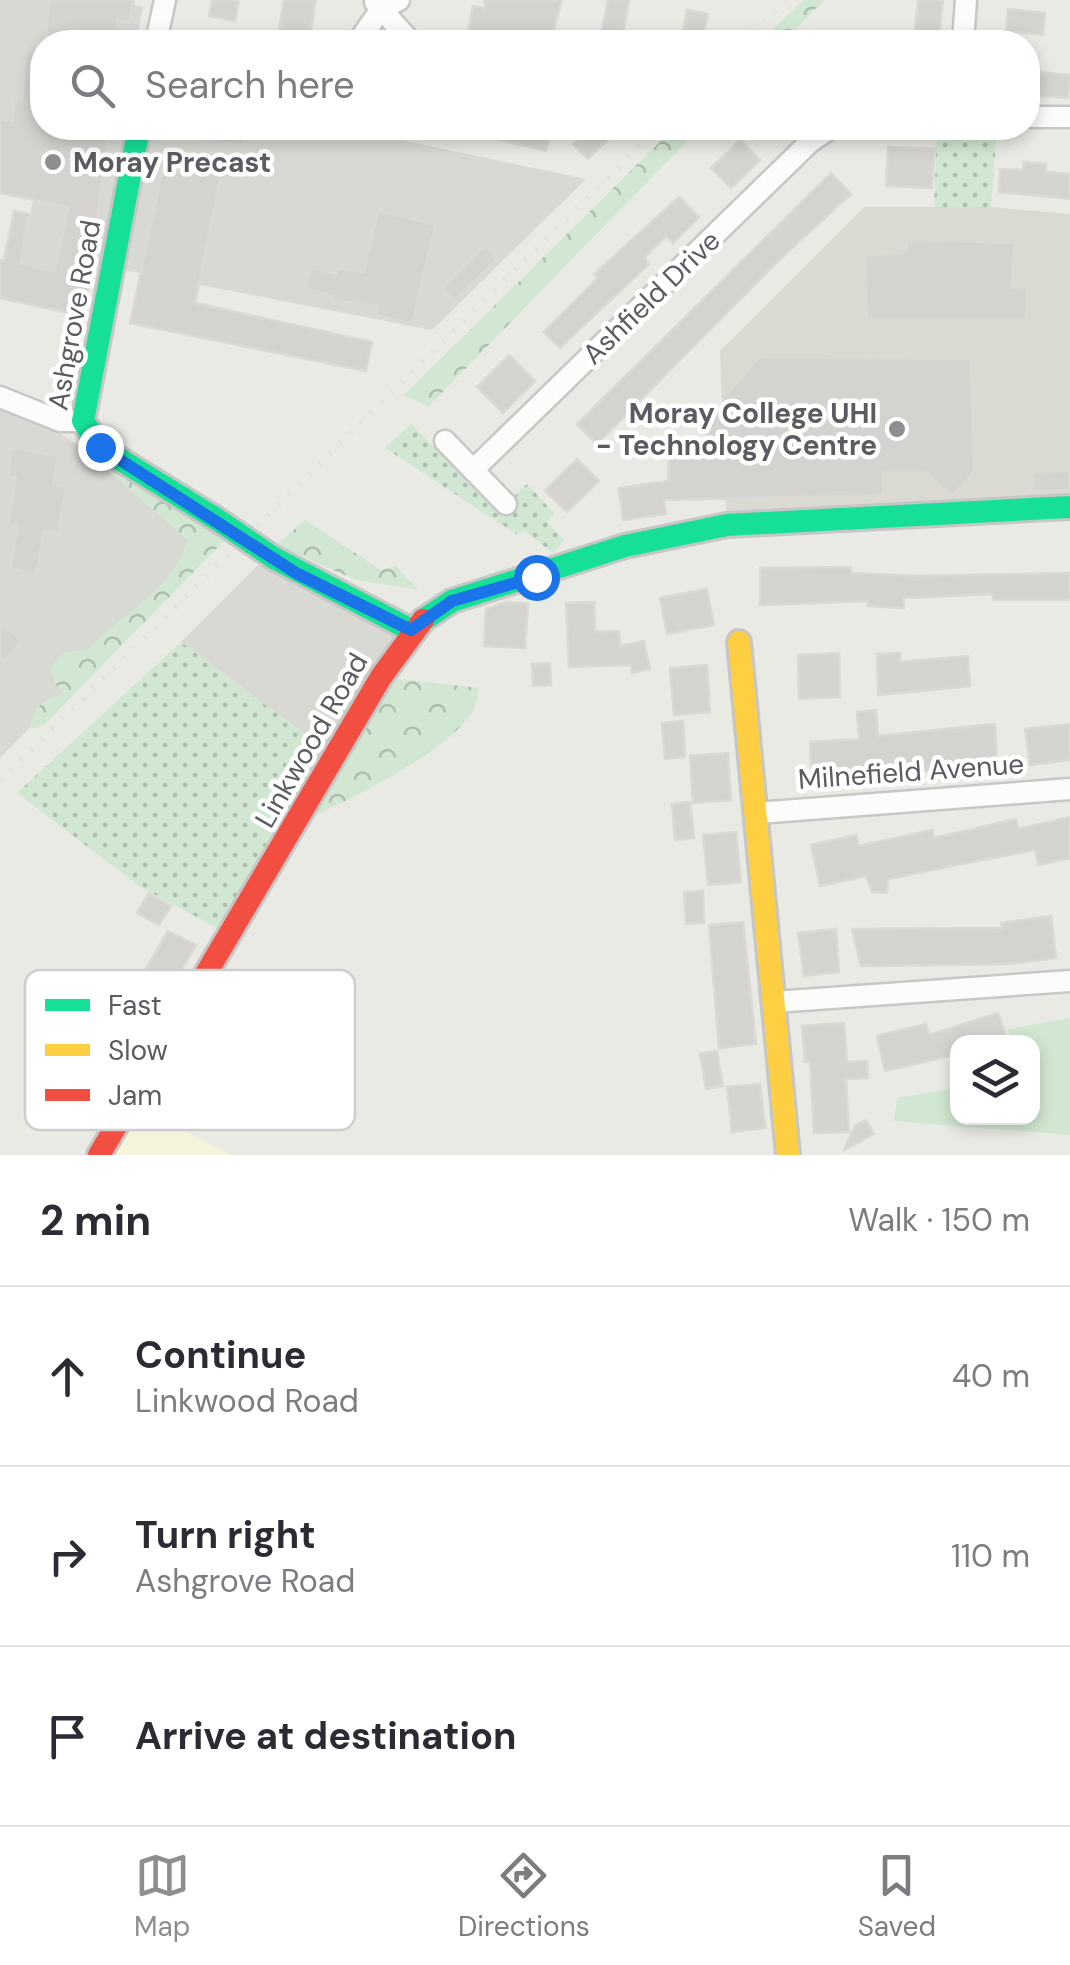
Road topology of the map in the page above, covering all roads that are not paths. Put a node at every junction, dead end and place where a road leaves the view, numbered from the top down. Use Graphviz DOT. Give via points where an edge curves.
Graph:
graph roads {
  1 [pos="164,0"];
  2 [pos="966,0"];
  3 [pos="385,3"];
  4 [pos="158,30"];
  5 [pos="366,30"];
  6 [pos="403,30"];
  7 [pos="964,30"];
  8 [pos="1070,117"];
  9 [pos="1040,118"];
  10 [pos="137,140"];
  11 [pos="813,140"];
  12 [pos="0,397"];
  13 [pos="83,421"];
  14 [pos="445,441"];
  15 [pos="473,470"];
  16 [pos="506,504"];
  17 [pos="1070,507"];
  18 [pos="411,630"];
  19 [pos="738,642"];
  20 [pos="1070,789"];
  21 [pos="757,813"];
  22 [pos="209,970"];
  23 [pos="1070,982"];
  24 [pos="774,1002"];
  25 [pos="114,1130"];
  26 [pos="99,1155"];
  27 [pos="788,1155"];
  1 -- 4 [label="street"];
  2 -- 7 [label="street"];
  3 -- 5 [label="street"];
  3 -- 6 [label="street"];
  8 -- 9 [label="street"];
  10 -- 13 [label="street, Ashgrove Road"];
  11 -- 15 [label="street, Ashfield Drive"];
  12 -- 13 [label="street" via="60,420"];
  13 -- 18 [label="street, Ashgrove Road, bridge" via="100,447 274,558"];
  14 -- 15 [label="street"];
  15 -- 16 [label="street"];
  17 -- 18 [label="street, Linkwood Road" via="727,525 625,546 452,601"];
  18 -- 22 [label="street, Linkwood Road"];
  19 -- 21 [label="street"];
  20 -- 21 [label="street, Milnefield Avenue"];
  21 -- 24 [label="street"];
  23 -- 24 [label="street"];
  24 -- 27 [label="street"];
  25 -- 26 [label="street, Linkwood Road"];
}
